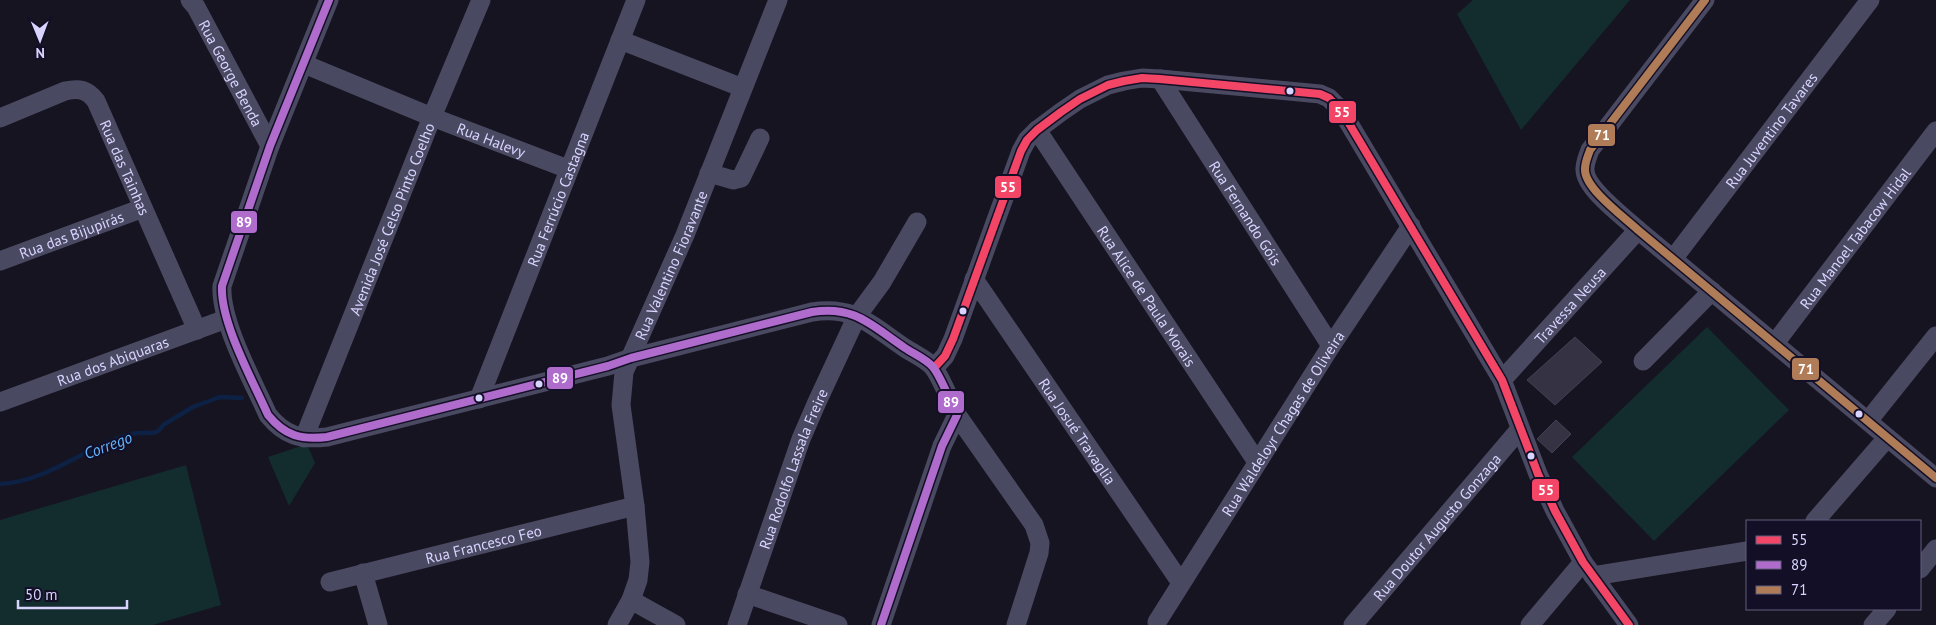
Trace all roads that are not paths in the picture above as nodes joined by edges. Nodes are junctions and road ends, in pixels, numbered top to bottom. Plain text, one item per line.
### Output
1 (190, 0) edge
2 (329, 0) edge
3 (481, 0) edge
4 (636, 0) edge
5 (778, 0) edge
6 (1705, 0) edge
7 (1870, 0) edge
8 (620, 40) junction
9 (304, 64) junction
10 (1160, 79) junction
11 (743, 88) junction
12 (432, 117) junction
13 (0, 118) edge
14 (1037, 130) junction
15 (1936, 132) edge
16 (760, 138) dead end
17 (270, 146) junction
18 (568, 170) junction
19 (709, 172) junction
20 (143, 208) junction
21 (917, 222) dead end
22 (1411, 226) junction
23 (1638, 230) junction
24 (1673, 259) junction
25 (0, 261) edge
26 (974, 279) junction
27 (1712, 291) junction
28 (857, 316) junction
29 (226, 319) junction
30 (197, 330) junction
31 (1936, 336) edge
32 (1775, 343) junction
33 (1331, 346) junction
34 (631, 358) junction
35 (1643, 361) dead end
36 (934, 368) junction
37 (1502, 380) junction
38 (479, 399) junction
39 (0, 402) edge
40 (957, 415) junction
41 (1868, 421) junction
42 (1520, 429) junction
43 (304, 438) junction
44 (1888, 438) junction
45 (1258, 462) junction
46 (1936, 478) edge
47 (635, 506) junction
48 (1816, 520) edge
49 (1936, 549) edge
50 (1746, 551) edge
51 (1921, 568) edge
52 (1588, 569) junction
53 (363, 573) junction
54 (330, 582) dead end
55 (1181, 583) junction
56 (747, 594) junction
57 (631, 600) junction
58 (1885, 610) edge
59 (1157, 622) dead end
60 (378, 625) edge
61 (617, 625) edge
62 (676, 625) edge
63 (738, 625) edge
64 (838, 625) edge
65 (881, 625) edge
66 (1016, 625) edge
67 (1353, 625) edge
68 (1530, 625) edge
69 (1629, 625) edge
70 (1873, 625) edge

1 - 17 street, Rua George Benda
2 - 9 street
3 - 12 street, Avenida José Celso Pinto Coelho
4 - 8 street, Rua Ferrúcio Castagna
5 - 11 street, Rua Valentino Fioravante
6 - 23 street
7 - 24 street, Rua Juventino Tavares
8 - 11 street
8 - 18 street, Rua Ferrúcio Castagna
9 - 12 street, Rua Halevy
9 - 17 street
10 - 14 street
10 - 22 street
10 - 33 street, Rua Fernando Góis
11 - 19 street, Rua Valentino Fioravante
12 - 18 street, Rua Halevy
12 - 43 street, Avenida José Celso Pinto Coelho
13 - 20 street, Rua das Tainhas
14 - 26 street
14 - 45 street, Rua Alice de Paula Morais
15 - 32 street, Rua Manoel Tabacow Hidal
16 - 19 street
17 - 29 street
18 - 38 street, Rua Ferrúcio Castagna
19 - 34 street, Rua Valentino Fioravante
20 - 25 street, Rua das Bijupirás
20 - 30 street, Rua das Tainhas
21 - 28 street, Rua Rodolfo Lassala Freire
22 - 33 street, Rua Waldeloyr Chagas de Oliveira
22 - 37 street
23 - 24 street
23 - 37 street, Travessa Neusa
24 - 27 street
26 - 36 street
26 - 55 street, Rua Josué Travaglia
27 - 32 street
27 - 35 street
28 - 34 street
28 - 36 street
28 - 56 street, Rua Rodolfo Lassala Freire
29 - 30 street, Rua dos Abiquaras
29 - 43 street
30 - 39 street, Rua dos Abiquaras
31 - 41 street
32 - 41 street
33 - 45 street, Rua Waldeloyr Chagas de Oliveira
34 - 38 street
34 - 47 street, Rua Valentino Fioravante
36 - 40 street
37 - 42 street
38 - 43 street
40 - 65 street
40 - 66 street
41 - 44 street
42 - 52 street
42 - 67 street, Rua Doutor Augusto Gonzaga
44 - 46 street
44 - 48 street
45 - 55 street, Rua Waldeloyr Chagas de Oliveira
47 - 53 street, Rua Francesco Feo
47 - 57 street, Rua Valentino Fioravante
49 - 51 street
50 - 52 street
52 - 68 street
52 - 69 street
53 - 54 street, Rua Francesco Feo
53 - 60 street
55 - 59 street, Rua Waldeloyr Chagas de Oliveira
56 - 63 street, Rua Rodolfo Lassala Freire
56 - 64 street
57 - 61 street, Rua Valentino Fioravante
57 - 62 street
58 - 70 street

